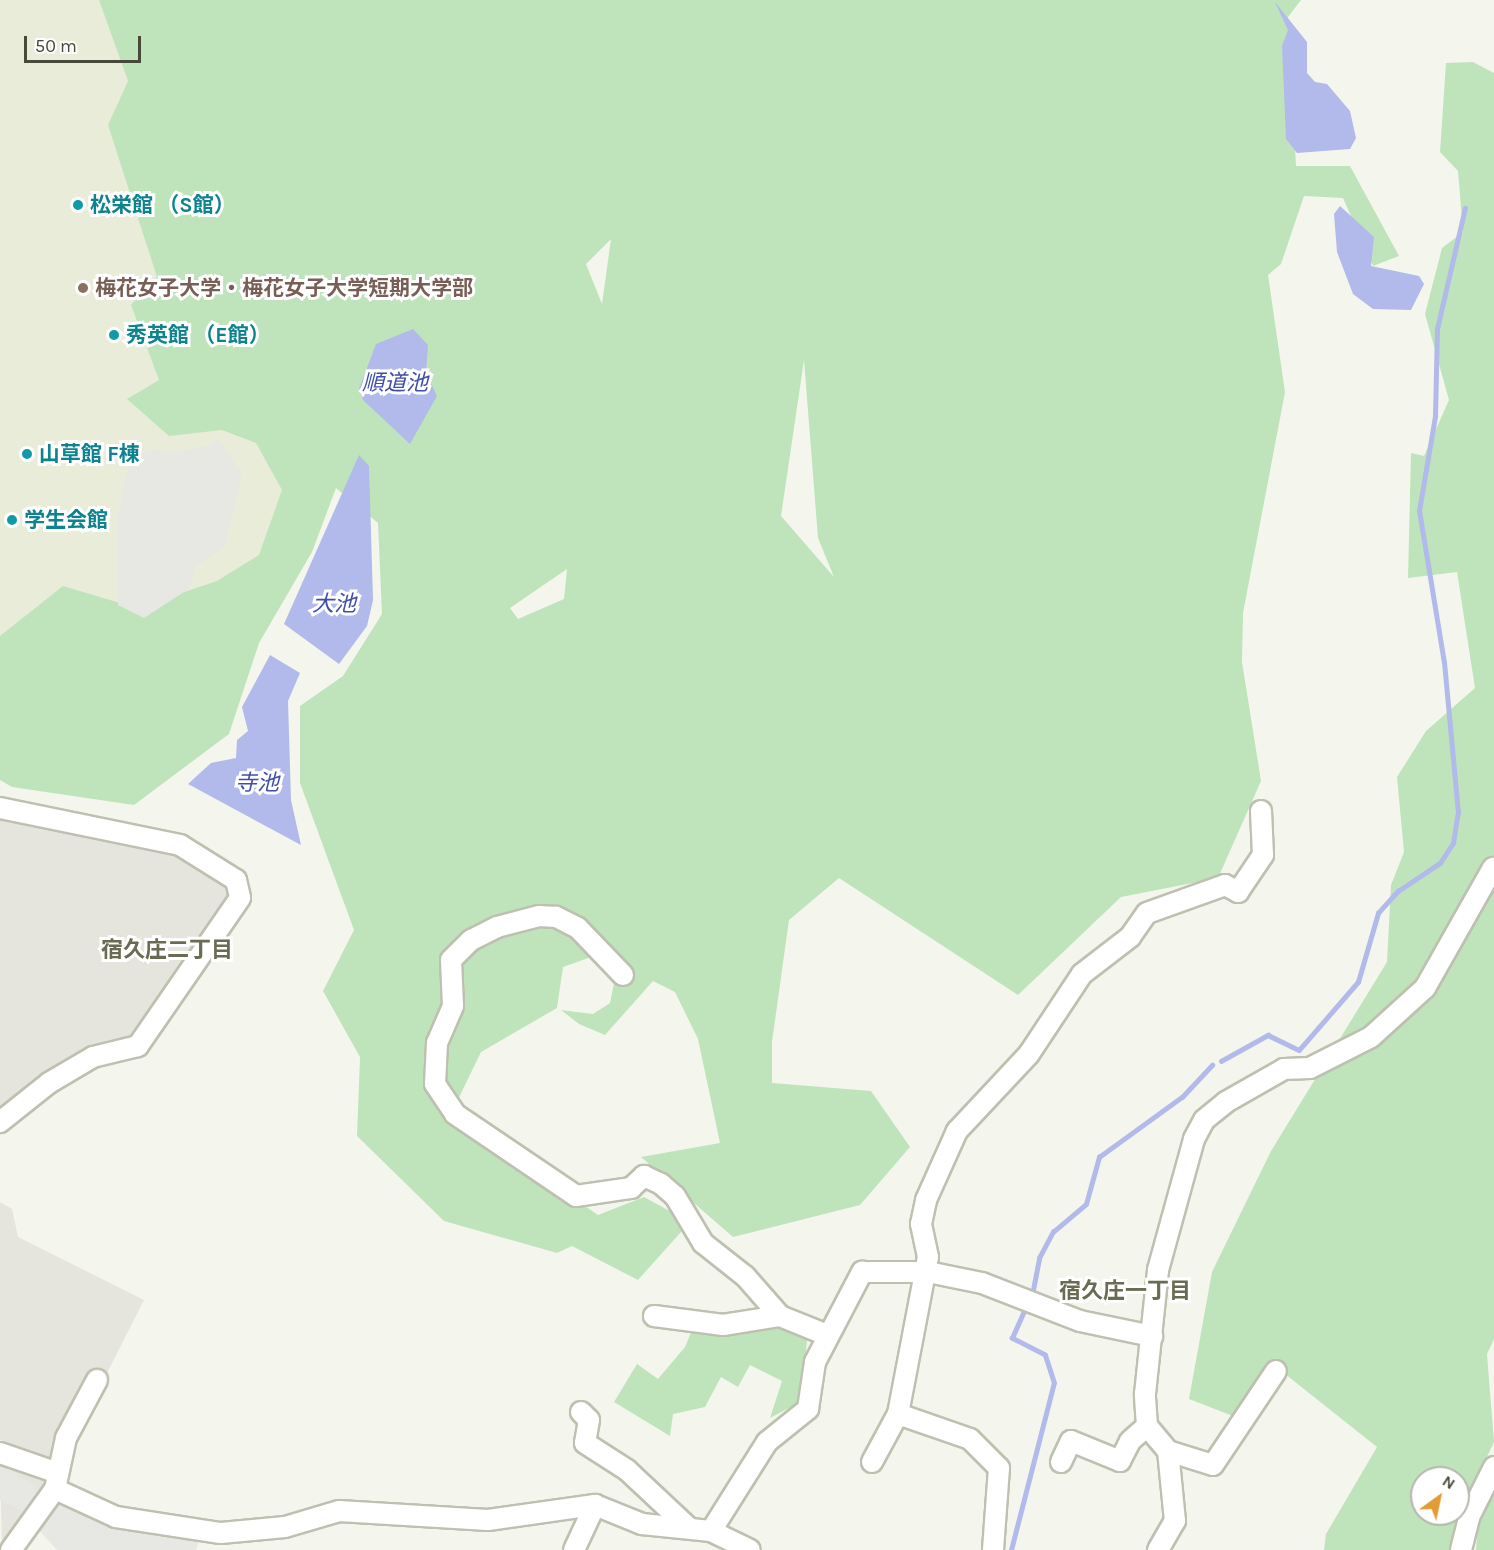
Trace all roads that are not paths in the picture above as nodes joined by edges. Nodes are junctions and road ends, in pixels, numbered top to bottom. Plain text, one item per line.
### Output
1 (0, 808) edge
2 (1261, 811) dead end
3 (1493, 868) edge
4 (623, 975) dead end
5 (0, 1122) edge
6 (921, 1272) junction
7 (654, 1316) dead end
8 (780, 1316) junction
9 (827, 1335) junction
10 (1152, 1336) junction
11 (1276, 1371) dead end
12 (97, 1380) dead end
13 (581, 1412) dead end
14 (898, 1414) junction
15 (1147, 1426) junction
16 (1168, 1451) junction
17 (0, 1453) edge
18 (872, 1462) dead end
19 (1061, 1462) dead end
20 (1494, 1467) edge
21 (56, 1481) junction
22 (595, 1505) junction
23 (688, 1527) junction
24 (711, 1531) junction
25 (11, 1550) edge
26 (574, 1550) edge
27 (750, 1550) edge
28 (993, 1550) edge
29 (1159, 1550) edge
30 (1461, 1550) edge

1 - 5 street
2 - 6 street
3 - 10 street
4 - 8 street
6 - 9 street
6 - 10 street
6 - 14 street
7 - 8 street
8 - 9 street
9 - 24 street
10 - 15 street
11 - 16 street
12 - 21 street
13 - 23 street
14 - 18 street
14 - 28 street
15 - 16 street
15 - 19 street
16 - 29 street
17 - 21 street
20 - 30 street
21 - 22 street
21 - 25 street
22 - 23 street
22 - 26 street
23 - 24 street
24 - 27 street

